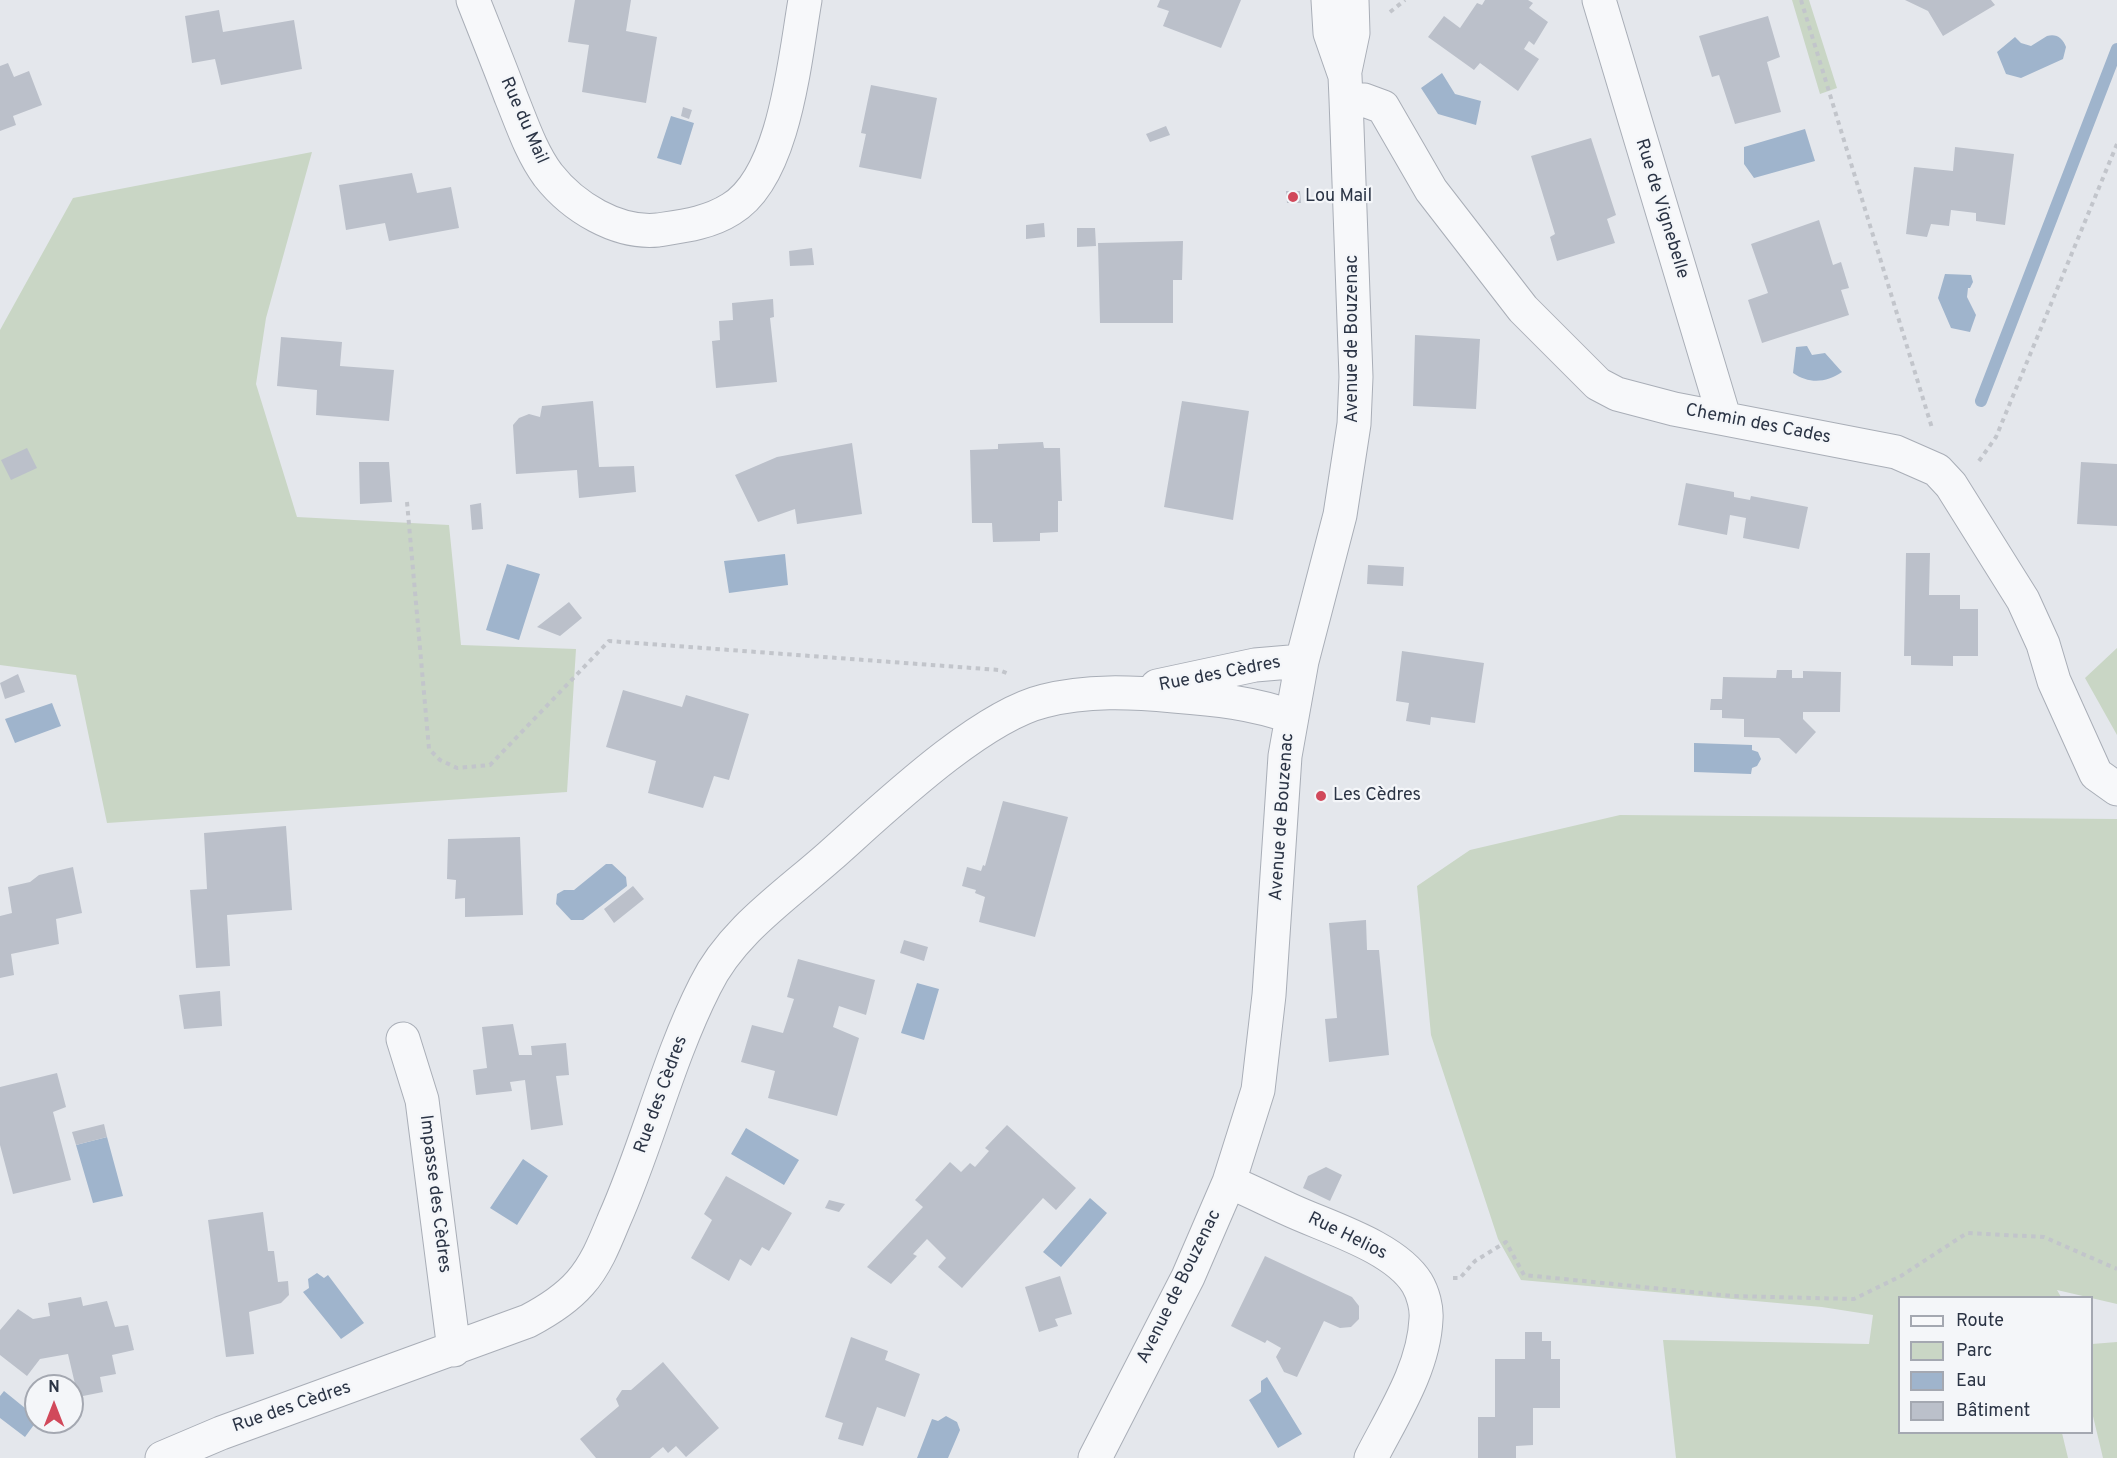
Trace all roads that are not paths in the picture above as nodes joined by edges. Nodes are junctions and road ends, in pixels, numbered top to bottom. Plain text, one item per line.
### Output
1 (473, 0) edge
2 (805, 0) edge
3 (1328, 0) edge
4 (1352, 0) edge
5 (1599, 0) edge
6 (1345, 87) junction
7 (1724, 417) junction
8 (1302, 662) junction
9 (1139, 692) junction
10 (1292, 717) junction
11 (2117, 789) edge
12 (404, 1039) dead end
13 (1229, 1182) junction
14 (454, 1350) junction
15 (162, 1458) edge
16 (1095, 1458) edge
17 (1371, 1458) edge

1 - 2 street, Rue du Mail
3 - 6 street, Avenue de Bouzenac
4 - 6 street, Avenue de Bouzenac
5 - 7 street, Rue de Vignebelle
6 - 7 street, Chemin des Cades
6 - 8 street, Avenue de Bouzenac
7 - 11 street, Chemin des Cades
8 - 9 street, Rue des Cèdres
8 - 10 street, Avenue de Bouzenac
9 - 10 street, Rue des Cèdres
9 - 14 street, Rue des Cèdres
10 - 13 street, Avenue de Bouzenac
12 - 14 street, Impasse des Cèdres
13 - 16 street, Avenue de Bouzenac
13 - 17 street, Rue Helios
14 - 15 street, Rue des Cèdres

